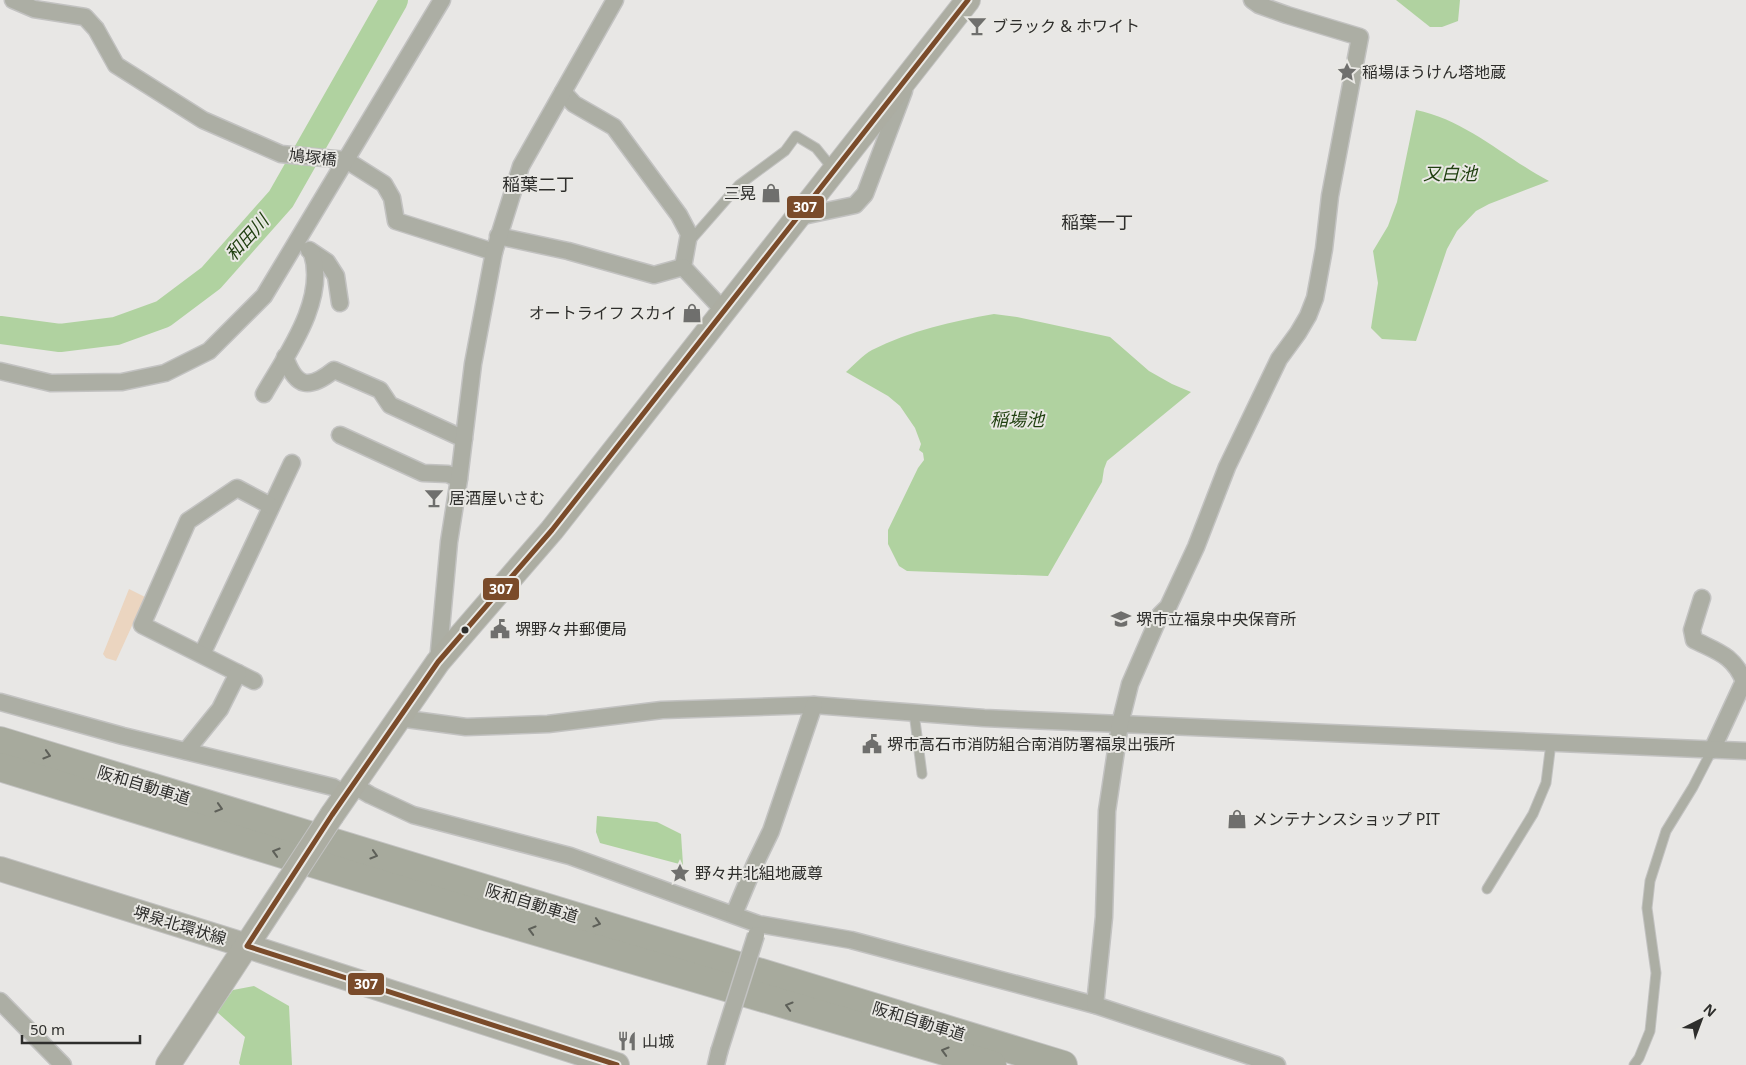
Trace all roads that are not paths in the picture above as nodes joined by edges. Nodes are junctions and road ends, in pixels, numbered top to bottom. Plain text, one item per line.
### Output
1 (13, 0) edge
2 (442, 0) edge
3 (615, 0) edge
4 (968, 0) edge
5 (1252, 0) edge
6 (910, 75) junction
7 (563, 92) junction
8 (346, 160) junction
9 (834, 171) junction
10 (798, 217) junction
11 (498, 236) junction
12 (297, 241) junction
13 (687, 244) junction
14 (494, 252) junction
15 (312, 253) junction
16 (683, 268) junction
17 (340, 302) dead end
18 (724, 311) junction
19 (285, 357) junction
20 (0, 371) edge
21 (264, 394) dead end
22 (340, 435) dead end
23 (464, 439) junction
24 (292, 464) dead end
25 (459, 479) junction
26 (271, 506) junction
27 (1702, 598) dead end
28 (202, 654) junction
29 (438, 662) junction
30 (238, 673) junction
31 (254, 681) dead end
32 (0, 702) edge
33 (814, 705) junction
34 (914, 713) junction
35 (398, 718) junction
36 (1120, 724) junction
37 (0, 741) edge
38 (1551, 743) junction
39 (1712, 750) junction
40 (1746, 751) edge
41 (186, 752) junction
42 (0, 767) edge
43 (922, 774) dead end
44 (350, 790) junction
45 (0, 869) edge
46 (1487, 889) dead end
47 (734, 914) junction
48 (757, 930) junction
49 (247, 946) junction
50 (0, 1001) edge
51 (1095, 1005) junction
52 (717, 1058) edge
53 (584, 1060) edge
54 (63, 1065) edge
55 (168, 1065) edge
56 (617, 1065) edge
57 (992, 1065) edge
58 (1063, 1065) edge
59 (1277, 1065) edge
60 (1634, 1065) edge

1 - 8 street, 鳩塚橋
2 - 8 street
3 - 7 street
4 - 6 main road
5 - 36 street
6 - 9 main road
6 - 10 street
7 - 11 street
7 - 13 street
8 - 12 street
8 - 14 street
9 - 10 main road
9 - 13 lane
10 - 18 main road
11 - 14 street
11 - 16 street
12 - 15 street
12 - 20 street
13 - 16 street
14 - 23 street
15 - 17 street
15 - 19 street
16 - 18 street
18 - 29 main road
19 - 21 street
19 - 23 street
22 - 25 street
23 - 25 street
24 - 26 street
25 - 29 street
26 - 28 street
26 - 28 street
27 - 39 street
28 - 30 street
29 - 35 main road
30 - 31 street
30 - 41 street
32 - 41 street
33 - 34 street
33 - 35 street
33 - 47 street
34 - 36 street
34 - 43 lane
35 - 44 main road
36 - 38 street
36 - 51 street
37 -> 58 highway, 阪和自動車道
38 - 39 street
38 - 46 lane
39 - 40 street
39 - 60 lane
41 - 44 street
57 -> 42 highway, 阪和自動車道
44 - 47 street
44 - 49 main road, bridge
45 - 49 main road, 堺泉北環状線
47 - 48 street
48 - 51 street
48 - 52 street, bridge
49 - 53 main road, 堺泉北環状線
49 - 55 main road
50 - 54 street
51 - 59 street
53 - 56 main road, 堺泉北環状線

